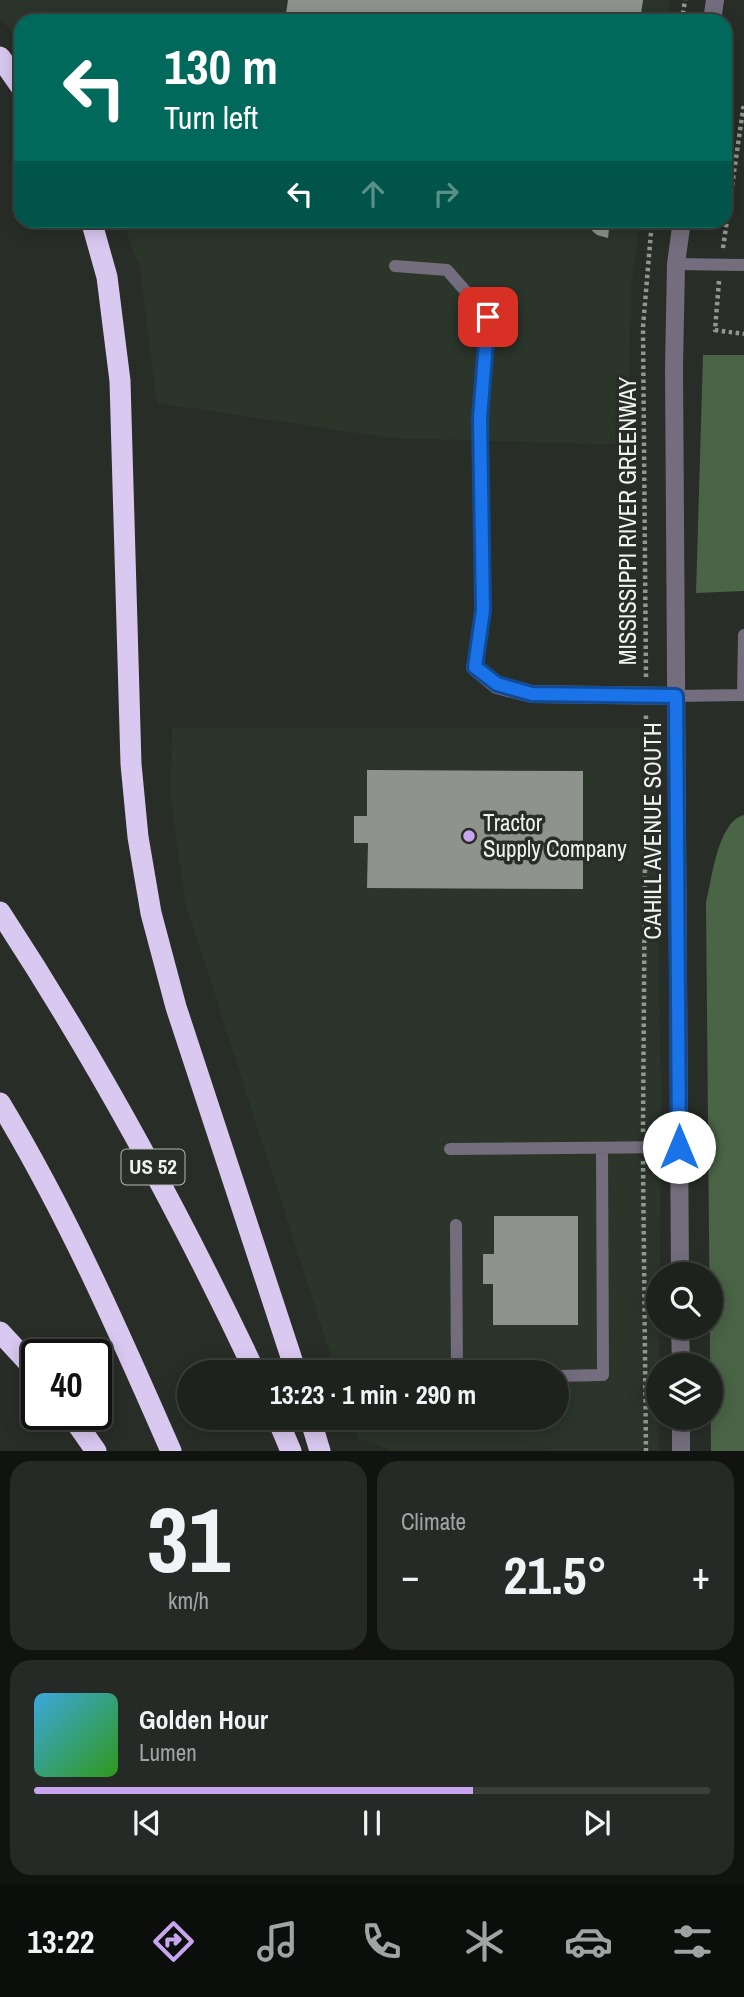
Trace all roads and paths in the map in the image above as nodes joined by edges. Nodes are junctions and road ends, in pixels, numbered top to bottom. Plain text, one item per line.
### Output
1 (0, 57) edge
2 (14, 77) edge
3 (744, 103) edge
4 (732, 188) edge
5 (93, 228) edge
6 (651, 228) edge
7 (681, 228) edge
8 (726, 228) edge
9 (676, 264) junction
10 (721, 265) junction
11 (744, 265) edge
12 (396, 267) dead end
13 (744, 334) edge
14 (744, 635) edge
15 (475, 667) joint
16 (646, 695) junction
17 (744, 695) edge
18 (676, 696) junction
19 (0, 912) edge
20 (0, 1103) edge
21 (679, 1147) junction
22 (602, 1148) junction
23 (643, 1148) junction
24 (450, 1149) dead end
25 (456, 1225) dead end
26 (680, 1262) edge
27 (0, 1332) edge
28 (21, 1355) edge
29 (249, 1360) edge
30 (292, 1360) edge
31 (457, 1360) edge
32 (569, 1376) edge
33 (81, 1430) edge
34 (282, 1430) edge
35 (314, 1430) edge
36 (681, 1430) edge
37 (96, 1451) edge
38 (171, 1451) edge
39 (291, 1451) edge
40 (320, 1451) edge
41 (646, 1451) edge
42 (681, 1451) edge

1 - 2 highway
3 - 4 path
5 - 30 highway
6 - 16 path, MISSISSIPPI RIVER GREENWAY
7 - 9 street, CAHILL AVENUE SOUTH
8 - 10 path
9 - 10 lane
9 - 18 street, CAHILL AVENUE SOUTH
10 - 11 lane
10 - 13 path
12 - 15 lane
14 - 17 lane
15 - 16 street
16 - 18 street
16 - 23 path, MISSISSIPPI RIVER GREENWAY
17 - 18 lane
18 - 21 street, CAHILL AVENUE SOUTH
19 - 29 highway, US 52
20 - 38 highway
21 - 23 lane
21 - 26 street, CAHILL AVENUE SOUTH
22 - 23 lane
22 - 24 lane
22 - 32 lane
23 - 41 path, MISSISSIPPI RIVER GREENWAY
25 - 31 lane
27 - 28 highway
33 - 37 highway
34 - 39 highway
35 - 40 highway
36 - 42 street

